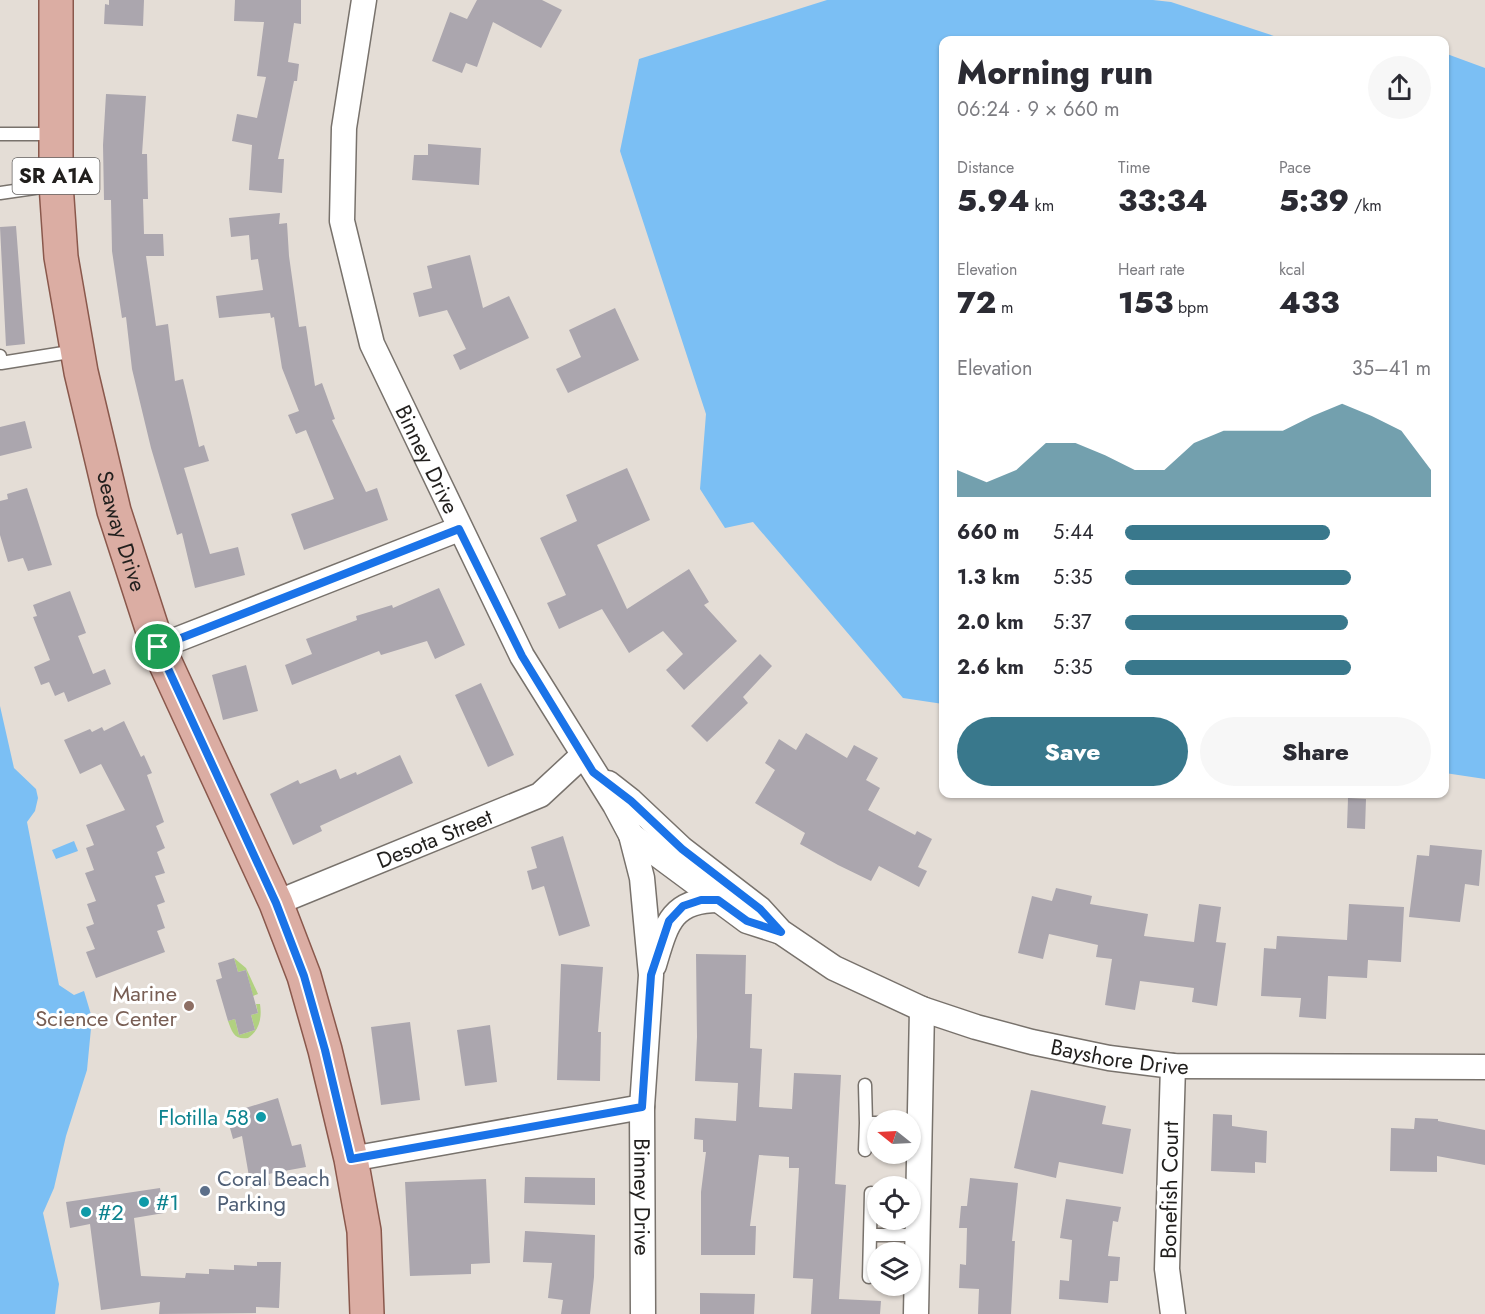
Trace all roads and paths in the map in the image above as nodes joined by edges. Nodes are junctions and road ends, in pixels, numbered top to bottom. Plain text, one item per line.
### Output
1 (56, 0) edge
2 (364, 0) edge
3 (0, 134) edge
4 (55, 134) junction
5 (56, 184) junction
6 (0, 193) edge
7 (76, 351) junction
8 (0, 356) edge
9 (459, 529) junction
10 (158, 647) junction
11 (588, 764) junction
12 (631, 835) junction
13 (718, 900) junction
14 (276, 903) junction
15 (781, 932) junction
16 (651, 975) junction
17 (922, 1009) junction
18 (1173, 1066) junction
19 (1485, 1067) edge
20 (865, 1085) dead end
21 (642, 1107) junction
22 (870, 1110) edge
23 (916, 1110) edge
24 (867, 1142) edge
25 (865, 1150) dead end
26 (351, 1159) junction
27 (916, 1164) edge
28 (870, 1230) edge
29 (870, 1235) junction
30 (917, 1235) junction
31 (870, 1242) edge
32 (368, 1314) edge
33 (643, 1314) edge
34 (916, 1314) edge
35 (1173, 1314) edge

1 - 4 main road, Seaway Drive / SR A1A
2 - 9 street, Binney Drive
3 - 4 lane
4 - 5 main road, Seaway Drive / SR A1A
5 - 6 lane
5 - 7 main road, Seaway Drive / SR A1A
7 - 8 lane
7 - 10 main road, Seaway Drive / SR A1A
9 - 10 street
9 - 11 street, Binney Drive
10 - 14 main road, Seaway Drive / SR A1A
11 - 12 street, Binney Drive
11 - 14 street, Desota Street
11 - 15 street, Bayshore Drive
12 - 13 street, Bayshore Drive
12 - 16 street, Binney Drive
13 - 15 street, Bayshore Drive
13 - 16 street
14 - 26 main road, Seaway Drive / SR A1A
15 - 17 street, Bayshore Drive
16 - 21 street, Binney Drive
17 - 18 street, Bayshore Drive
17 - 23 street
18 - 19 street, Bayshore Drive
18 - 35 street, Bonefish Court
20 - 22 lane
21 - 26 street
21 - 33 street, Binney Drive
24 - 25 lane
26 - 32 main road, Seaway Drive / SR A1A
27 - 30 street
28 - 29 lane
29 - 30 lane
29 - 31 lane
30 - 34 street

